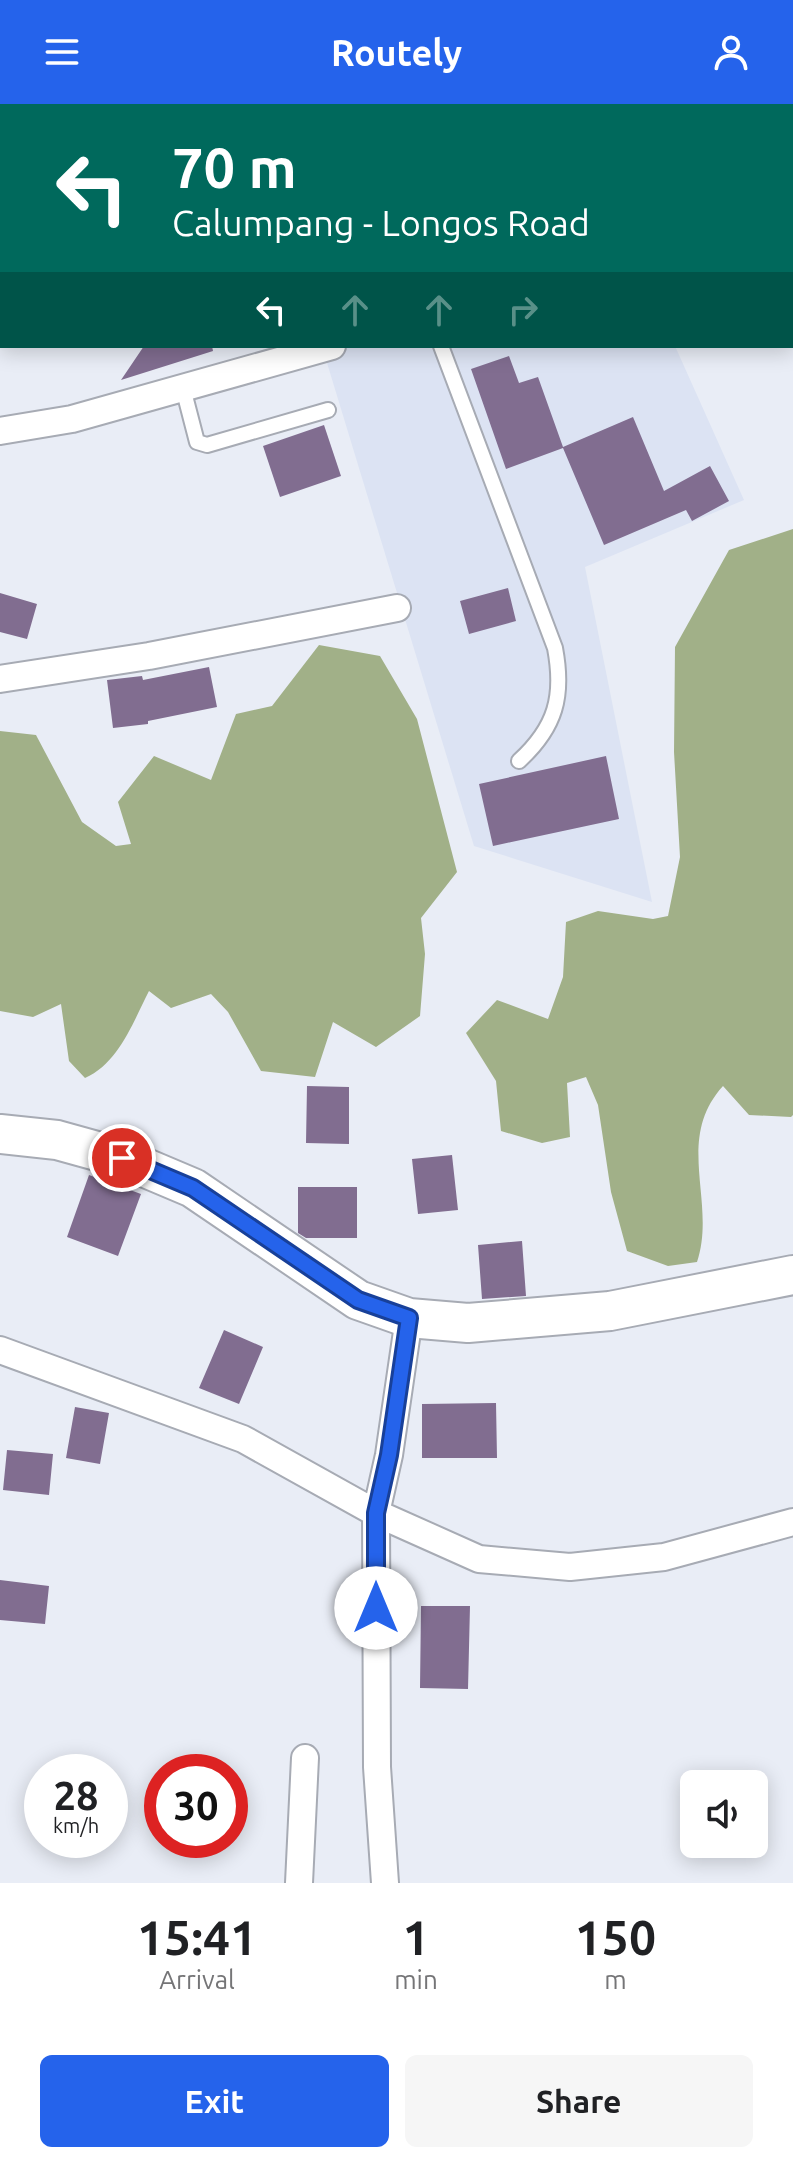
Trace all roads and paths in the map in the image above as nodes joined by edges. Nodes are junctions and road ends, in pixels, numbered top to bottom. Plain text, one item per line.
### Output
1 (325, 348) edge
2 (442, 348) edge
3 (183, 388) junction
4 (328, 410) dead end
5 (0, 431) edge
6 (397, 608) dead end
7 (0, 679) edge
8 (519, 761) dead end
9 (0, 1134) edge
10 (793, 1275) edge
11 (409, 1318) junction
12 (0, 1350) edge
13 (376, 1513) junction
14 (793, 1522) edge
15 (305, 1758) dead end
16 (299, 1883) edge
17 (385, 1883) edge

1 - 3 street
2 - 8 lane
3 - 4 lane
3 - 5 street
6 - 7 street
9 - 11 street
10 - 11 street
11 - 13 street
12 - 13 street
13 - 14 street
13 - 17 street
15 - 16 street

